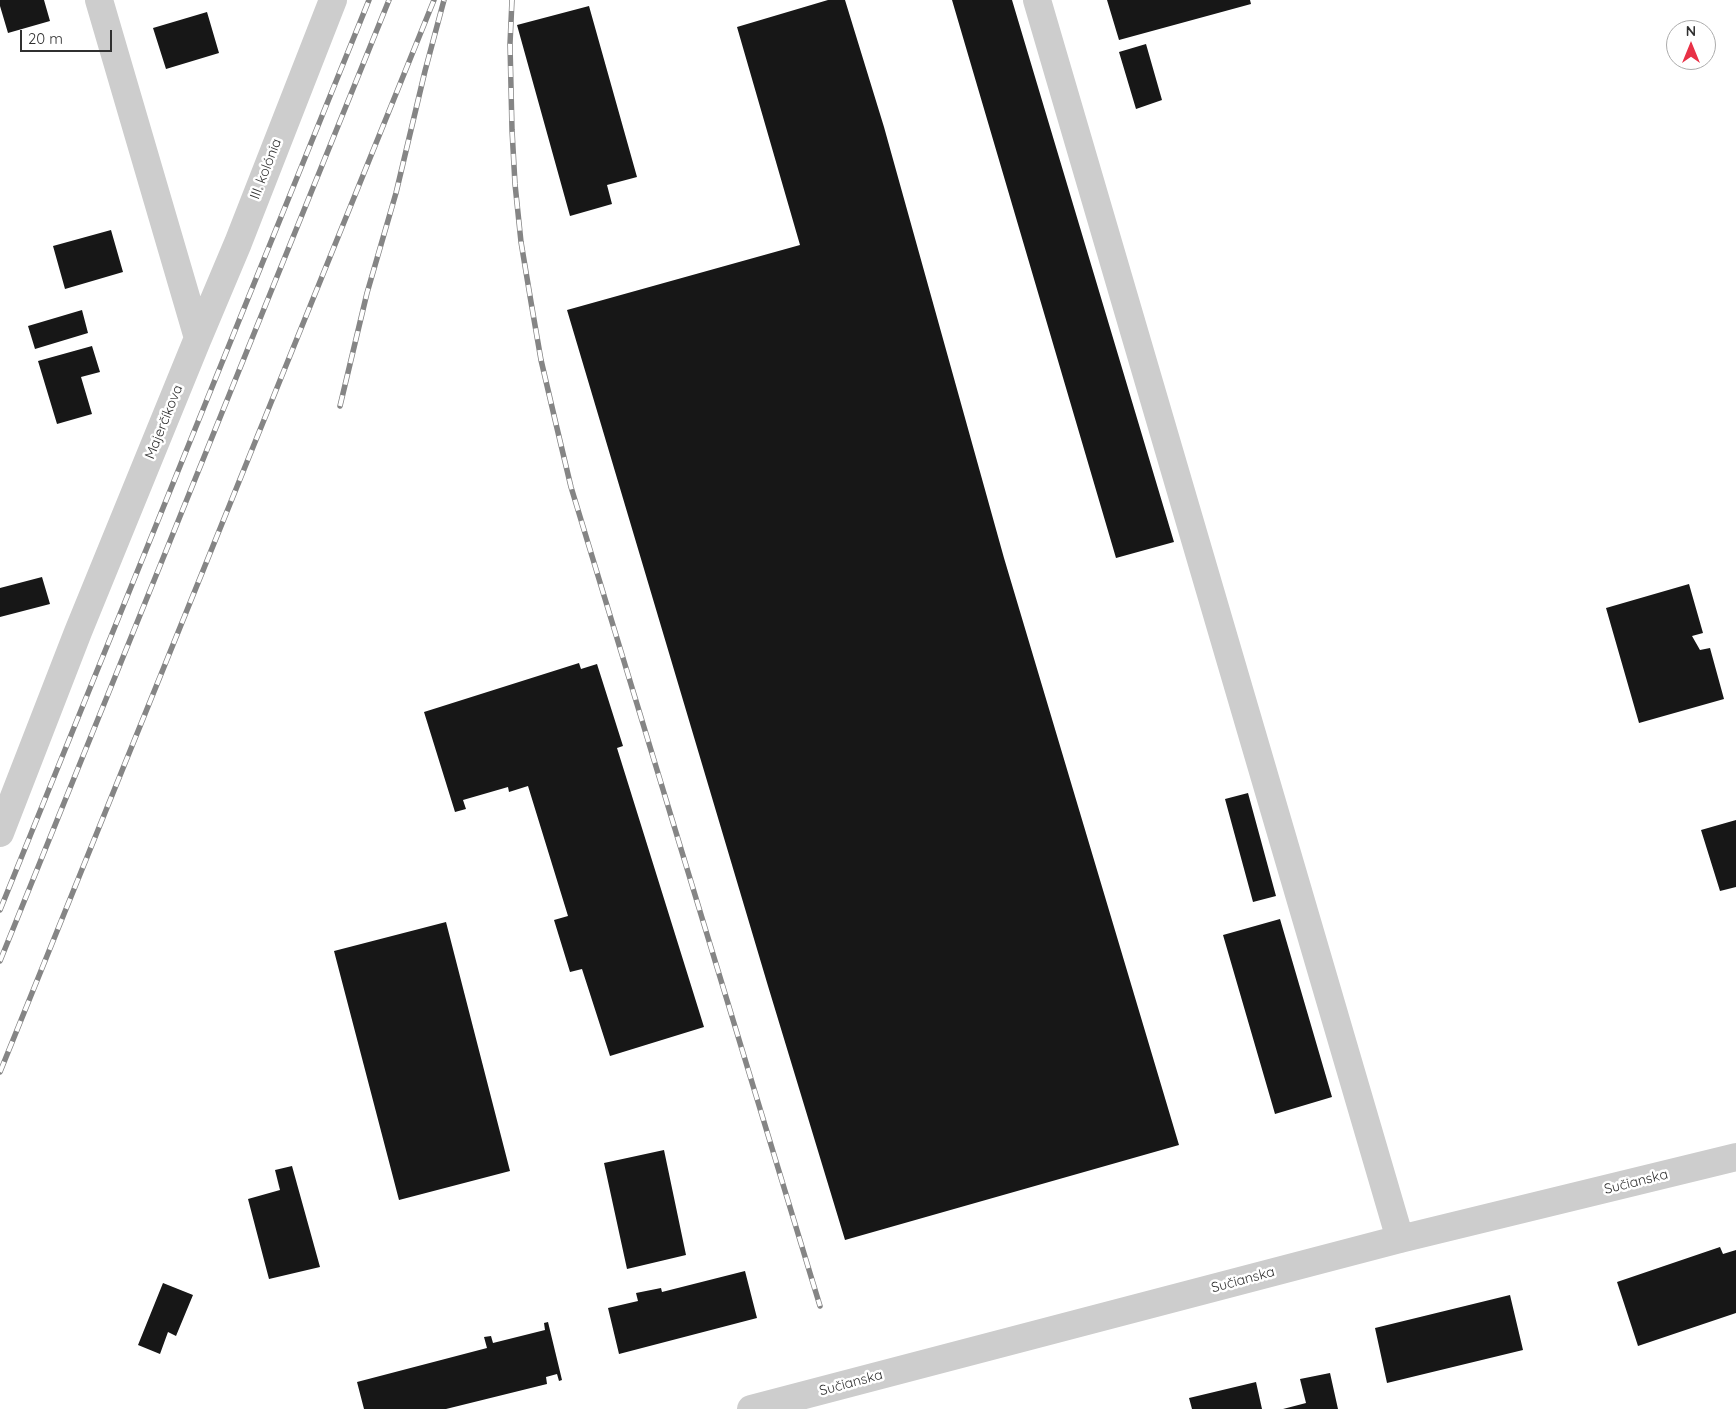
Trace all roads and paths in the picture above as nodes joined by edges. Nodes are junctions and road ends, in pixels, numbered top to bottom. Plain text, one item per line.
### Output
1 (99, 0) edge
2 (333, 0) edge
3 (1037, 0) edge
4 (198, 338) junction
5 (0, 833) edge
6 (1736, 1157) edge
7 (1400, 1239) junction
8 (751, 1409) edge

1 - 4 street
2 - 4 street, III. kolónia
3 - 7 street
4 - 5 street, Majerčíkova
6 - 7 street, Sučianska
7 - 8 street, Sučianska

